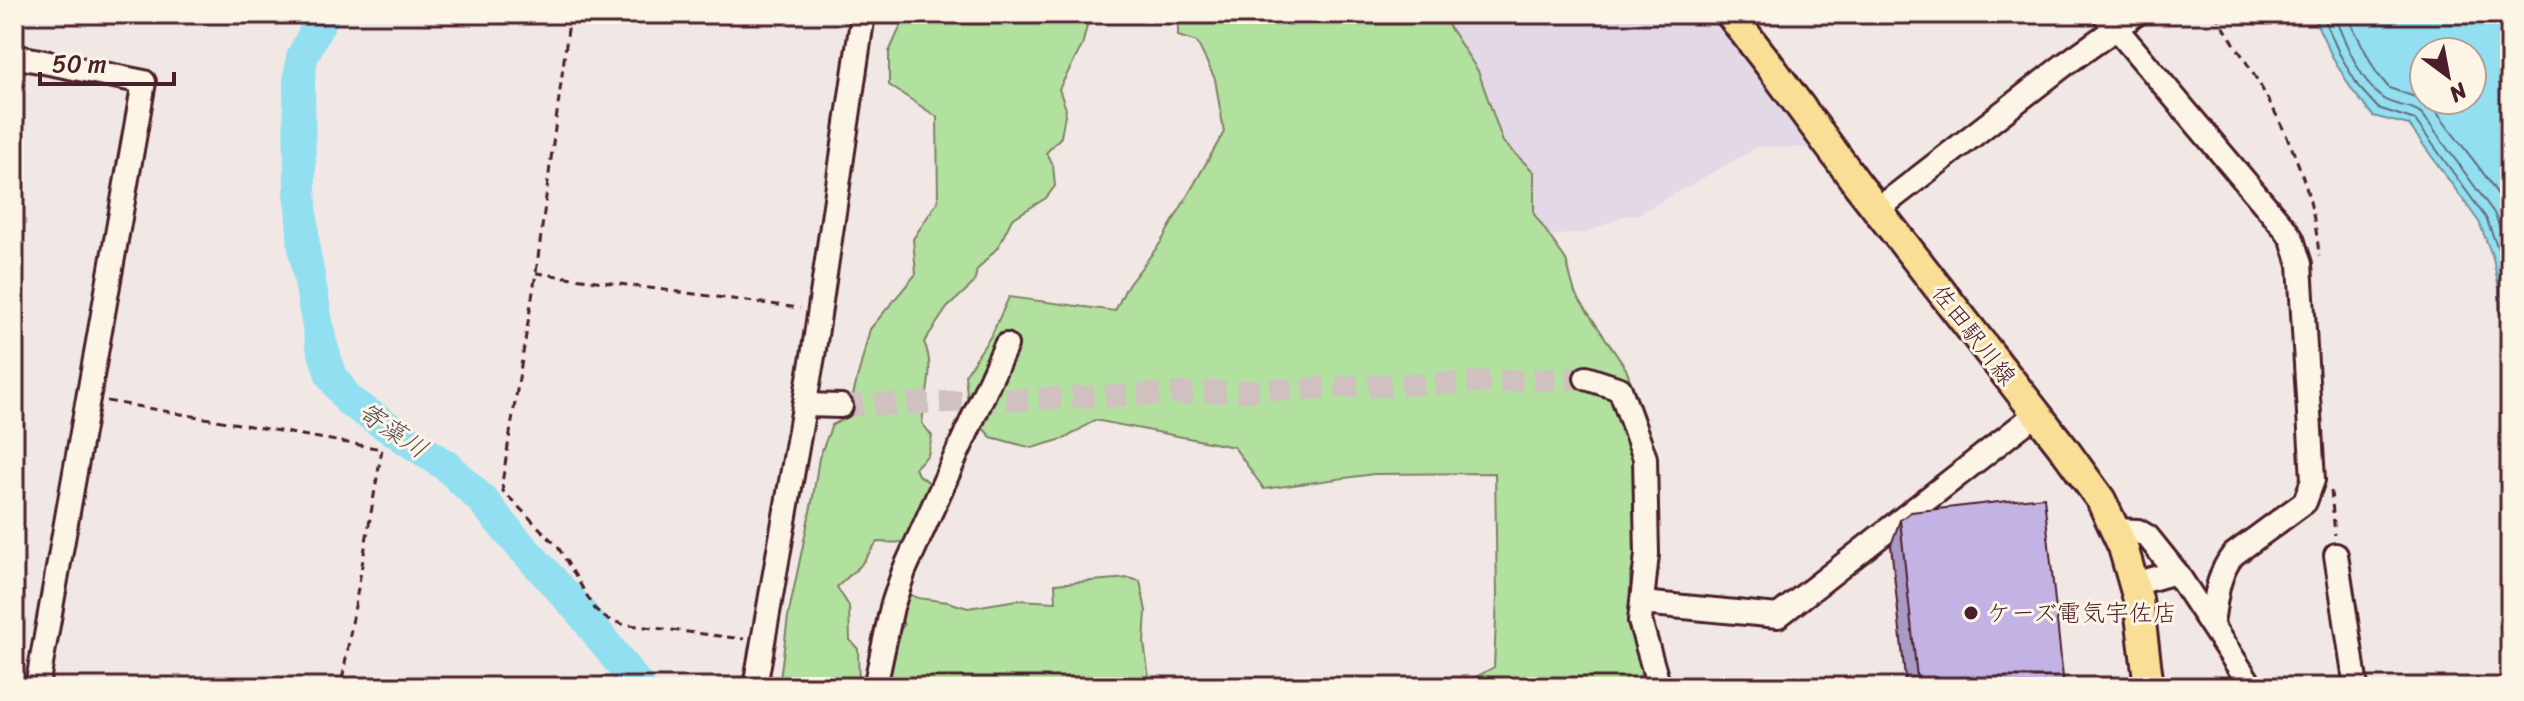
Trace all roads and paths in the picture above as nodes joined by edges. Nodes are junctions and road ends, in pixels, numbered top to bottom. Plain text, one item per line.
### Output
1 (570, 14) edge
2 (863, 14) edge
3 (1730, 14) edge
4 (2136, 14) edge
5 (2110, 21) edge
6 (14, 56) edge
7 (1877, 210) junction
8 (536, 273) junction
9 (820, 311) junction
10 (1006, 345) dead end
11 (1586, 378) tunnel mouth
12 (88, 398) junction
13 (805, 405) junction
14 (841, 406) tunnel mouth
15 (2036, 414) junction
16 (2116, 530) junction
17 (2336, 555) dead end
18 (2176, 572) junction
19 (2134, 584) junction
20 (1642, 603) junction
21 (2212, 623) junction
22 (764, 641) junction
23 (37, 687) edge
24 (341, 687) edge
25 (755, 687) edge
26 (875, 687) edge
27 (1659, 687) edge
28 (2149, 687) edge
29 (2252, 687) edge
30 (2356, 687) edge

1 - 8 path
2 - 9 street
3 - 7 main road, 佐田駅川線
4 - 5 street
5 - 7 street
5 - 21 street
6 - 12 street
7 - 15 main road, 佐田駅川線
8 - 9 path
8 - 22 path
9 - 13 street
10 - 26 street
11 - 20 street
12 - 23 street
12 - 24 path
13 - 14 street
13 - 22 street
15 - 16 main road, 佐田駅川線
15 - 20 street
16 - 18 street
16 - 19 main road, 佐田駅川線
17 - 30 street
18 - 19 street
18 - 21 street
19 - 28 main road, 佐田駅川線
20 - 27 street
21 - 29 street
22 - 25 street

